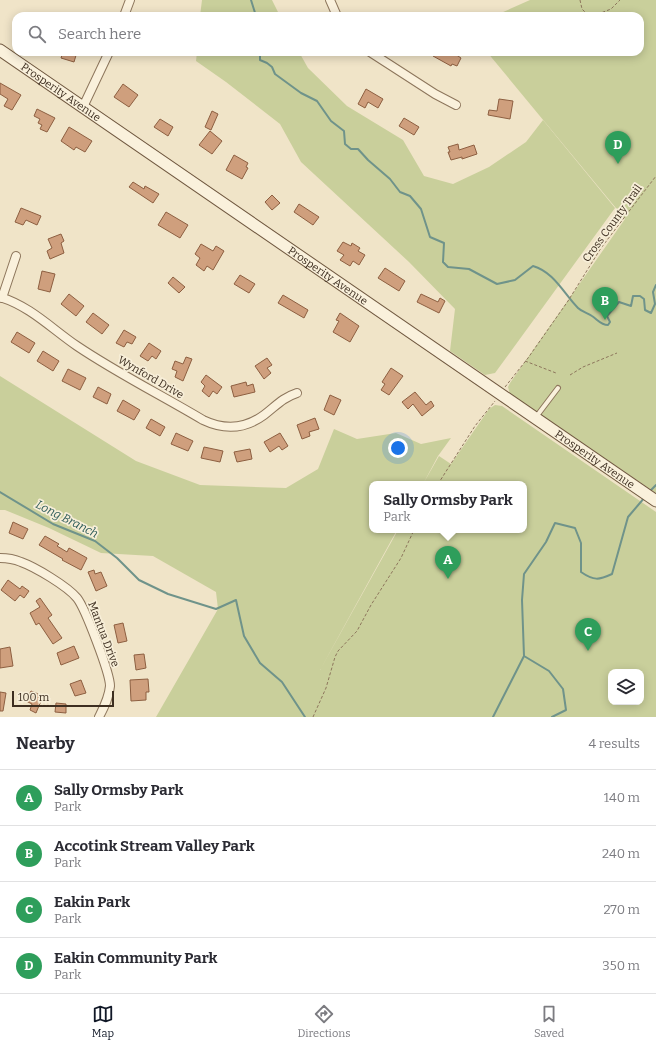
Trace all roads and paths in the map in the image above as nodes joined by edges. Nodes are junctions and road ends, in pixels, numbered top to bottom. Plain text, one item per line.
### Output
1 (130, 0) edge
2 (330, 0) edge
3 (580, 0) edge
4 (620, 0) edge
5 (126, 12) edge
6 (335, 12) edge
7 (585, 12) edge
8 (603, 12) edge
9 (0, 50) edge
10 (107, 56) edge
11 (376, 56) edge
12 (456, 105) dead end
13 (83, 107) junction
14 (656, 176) edge
15 (16, 256) dead end
16 (1, 298) edge
17 (568, 301) dead end
18 (617, 353) dead end
19 (525, 361) dead end
20 (556, 373) dead end
21 (570, 375) dead end
22 (558, 388) dead end
23 (297, 393) dead end
24 (536, 418) junction
25 (656, 501) edge
26 (413, 533) edge
27 (0, 558) edge
28 (99, 717) edge
29 (313, 717) edge

1 - 5 street
2 - 6 street
3 - 7 path
4 - 8 path
9 - 13 main road, Prosperity Avenue
10 - 13 street
11 - 12 street
13 - 24 main road, Prosperity Avenue
14 - 17 path, Cross County Trail
15 - 16 street
16 - 23 street, Wynford Drive
18 - 21 path
19 - 20 path
22 - 24 lane
24 - 25 main road, Prosperity Avenue
26 - 29 path
27 - 28 street, Mantua Drive

